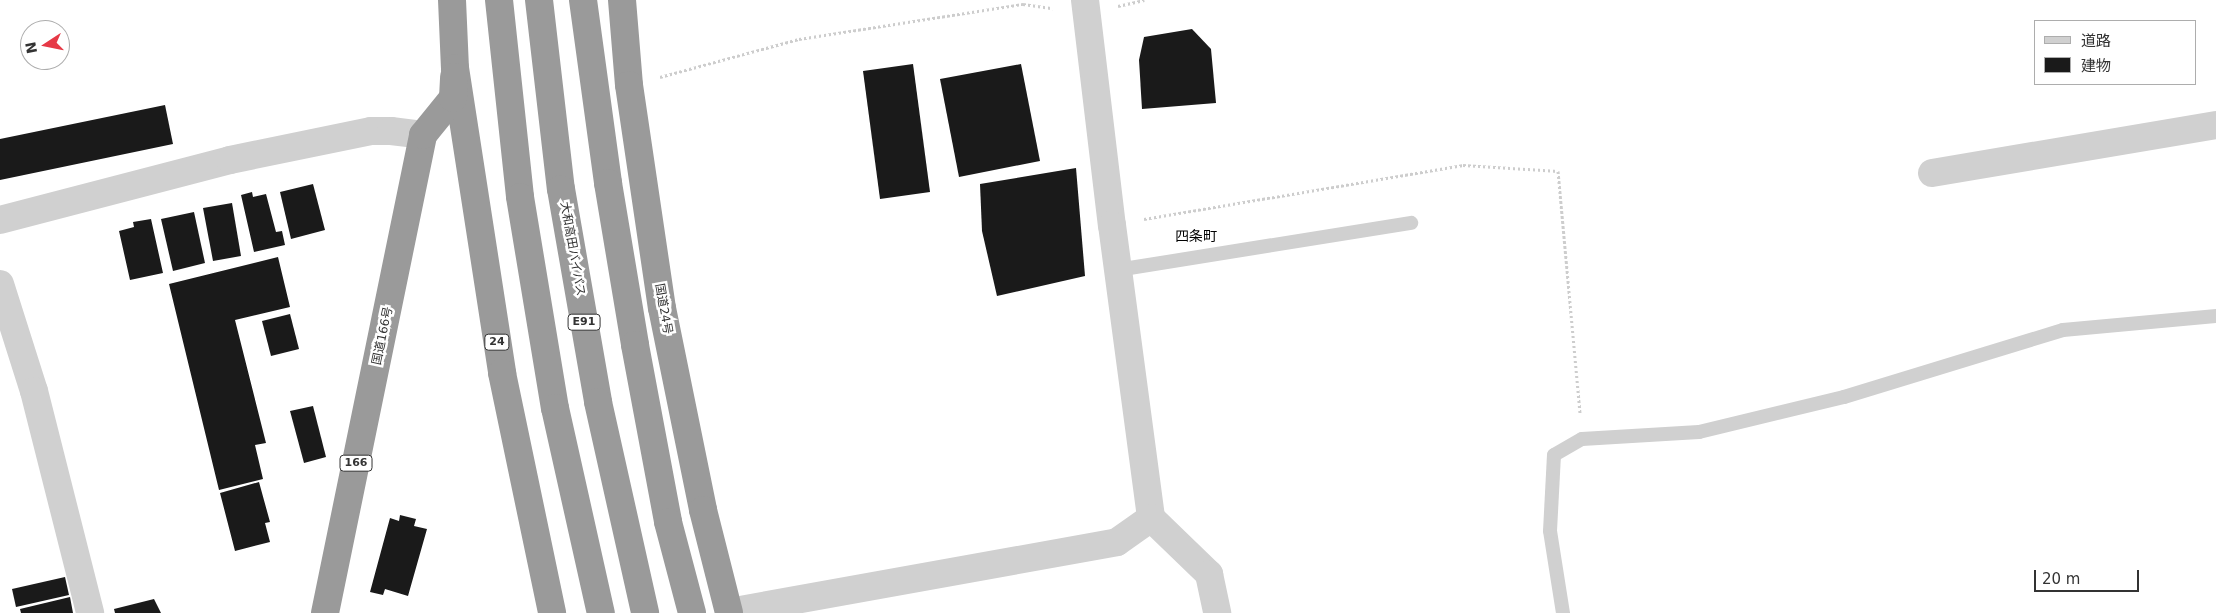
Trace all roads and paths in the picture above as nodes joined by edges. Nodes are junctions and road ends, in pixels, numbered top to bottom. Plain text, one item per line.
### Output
1 (452, 0) edge
2 (499, 0) edge
3 (539, 0) edge
4 (583, 0) edge
5 (622, 0) edge
6 (1086, 7) edge
7 (454, 68) junction
8 (629, 85) junction
9 (2216, 125) edge
10 (423, 135) junction
11 (1932, 173) dead end
12 (0, 220) edge
13 (1411, 223) dead end
14 (1117, 270) junction
15 (0, 284) edge
16 (2216, 316) edge
17 (1151, 518) junction
18 (90, 613) edge
19 (324, 613) edge
20 (552, 613) edge
21 (601, 613) edge
22 (645, 613) edge
23 (692, 613) edge
24 (727, 613) edge
25 (1216, 613) edge
26 (1563, 613) edge

1 - 7 highway, 24
2 - 21 highway
3 - 22 highway, 大和高田バイパス / E91
4 - 23 highway
5 - 8 highway, 国道24号
6 - 8 path
6 - 14 street
7 - 10 highway, 国道166号 / 166
7 - 20 highway, 24
8 - 24 highway, 国道24号
9 - 11 street
10 - 12 street
10 - 19 highway, 国道166号 / 166
13 - 14 lane
14 - 17 street
15 - 18 street
16 - 26 lane
17 - 24 street
17 - 25 street

